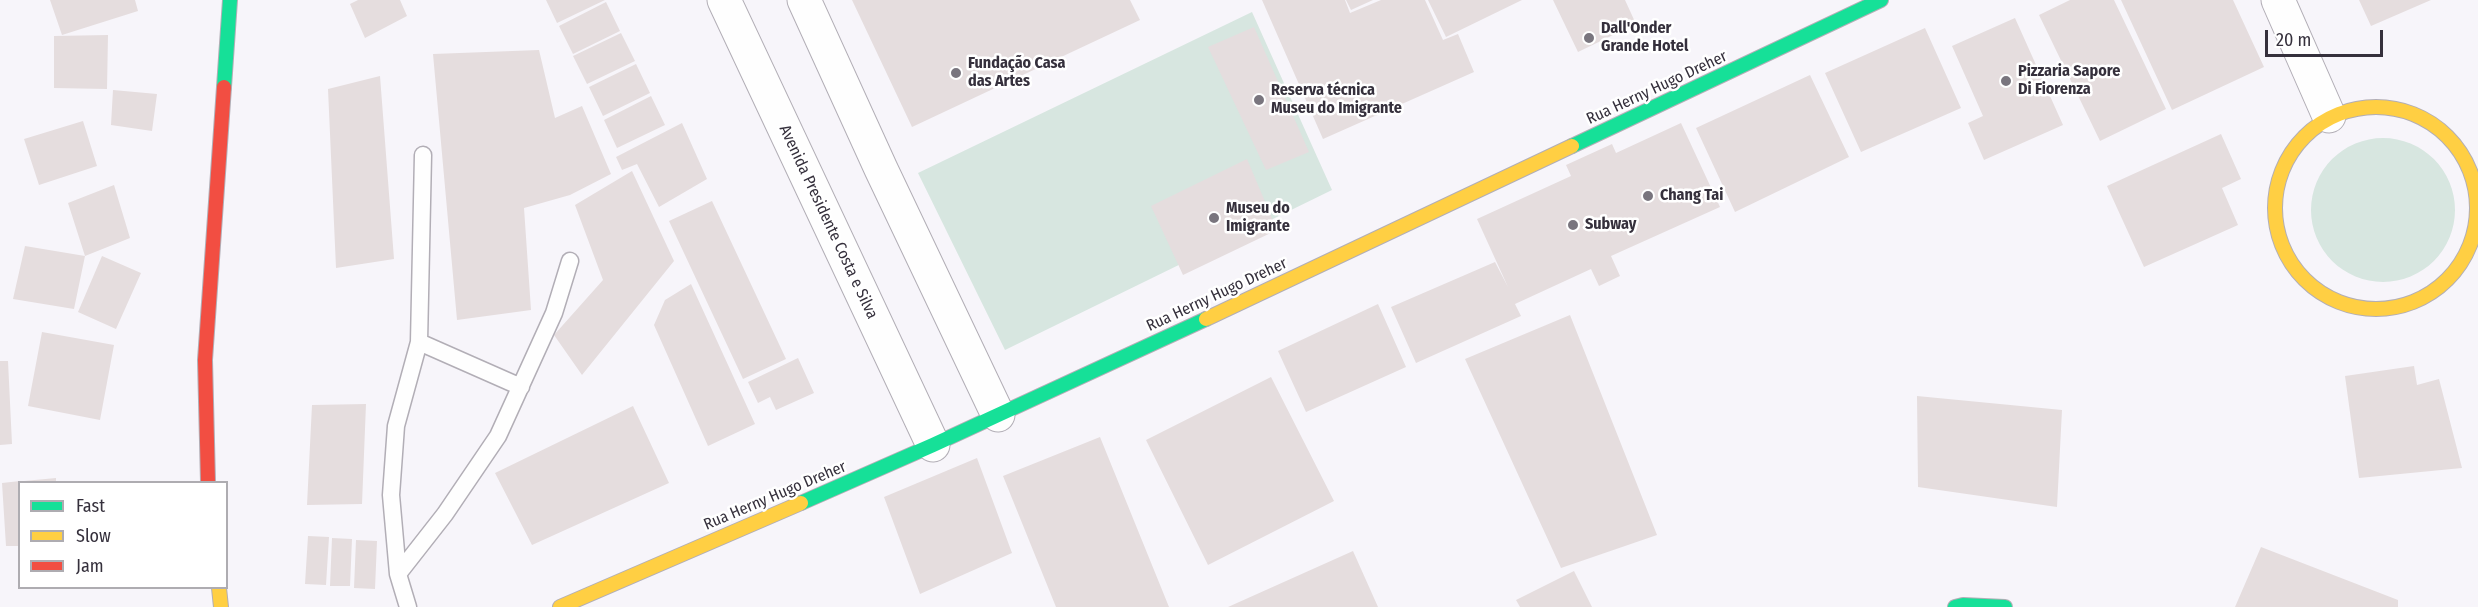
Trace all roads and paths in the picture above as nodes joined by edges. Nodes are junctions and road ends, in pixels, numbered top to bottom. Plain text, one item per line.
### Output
1 (230, 0) edge
2 (724, 0) edge
3 (804, 0) edge
4 (1881, 0) edge
5 (2278, 0) edge
6 (2329, 117) junction
7 (423, 155) dead end
8 (570, 261) dead end
9 (418, 342) junction
10 (521, 387) junction
11 (998, 415) junction
12 (933, 445) junction
13 (208, 481) edge
14 (399, 574) junction
15 (219, 589) edge
16 (221, 607) edge
17 (408, 607) edge
18 (560, 607) edge
19 (1955, 607) edge
20 (2005, 607) edge

1 - 13 main road
2 - 12 street, Avenida Presidente Costa e Silva
3 - 11 street
4 - 11 main road, Rua Herny Hugo Dreher
5 - 6 street
6 - 6 main road
7 - 9 lane
8 - 10 lane
9 - 10 lane
9 - 14 lane
10 - 14 lane
11 - 12 main road, Rua Herny Hugo Dreher
12 - 18 main road, Rua Herny Hugo Dreher
14 - 17 lane
15 - 16 main road
19 - 20 main road

